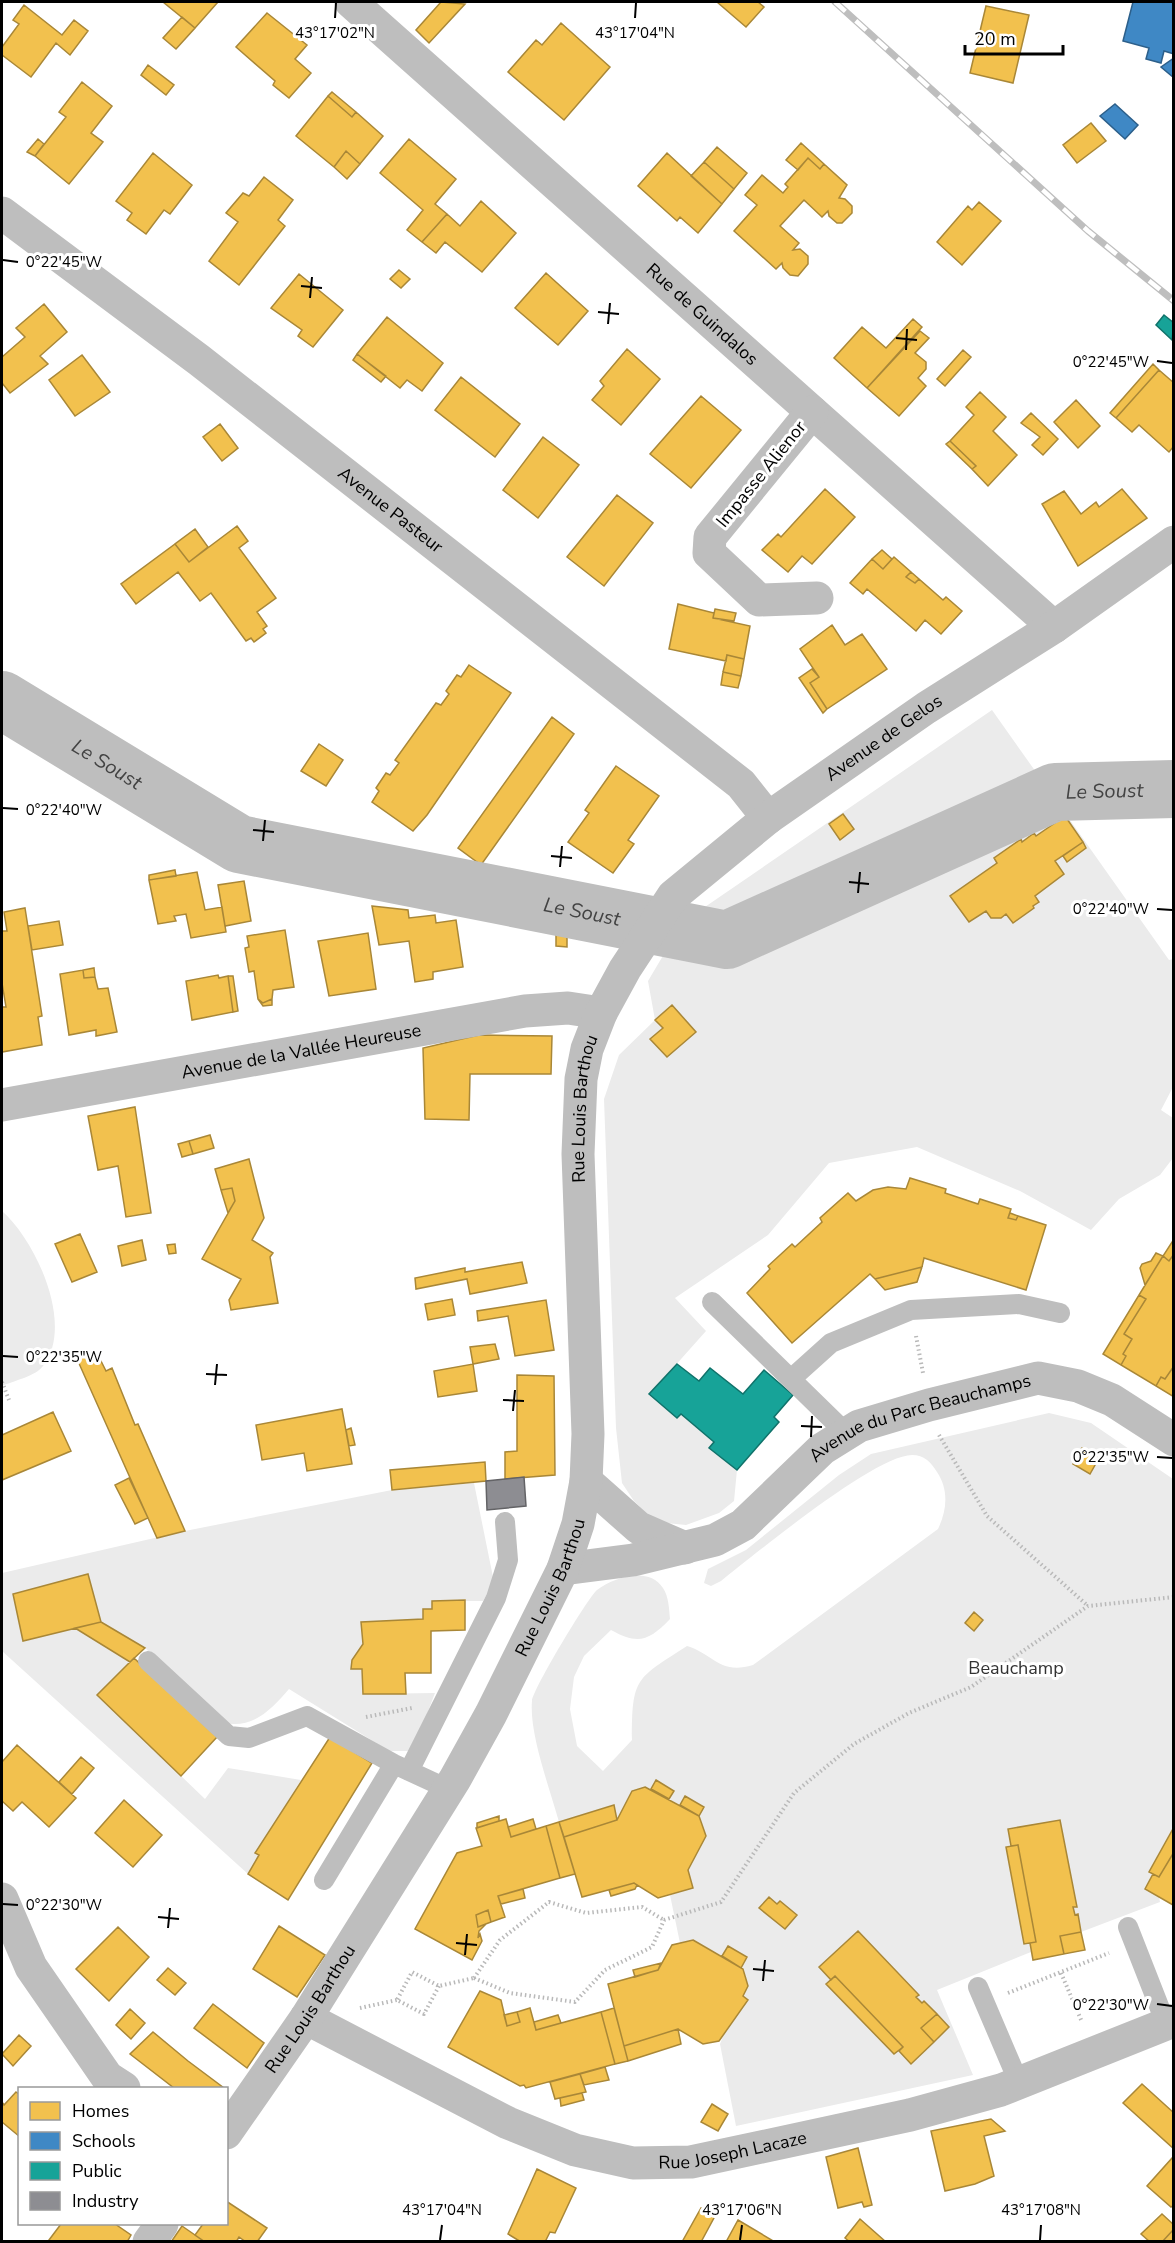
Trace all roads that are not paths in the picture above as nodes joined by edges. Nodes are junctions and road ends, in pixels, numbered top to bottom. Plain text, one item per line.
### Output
1 (351, 2) edge
2 (2, 213) edge
3 (812, 412) junction
4 (1173, 542) edge
5 (816, 598) dead end
6 (1054, 627) junction
7 (768, 818) junction
8 (625, 969) joint
9 (602, 1013) junction
10 (2, 1105) edge
11 (712, 1302) dead end
12 (1060, 1313) dead end
13 (791, 1378) junction
14 (847, 1434) junction
15 (1173, 1440) edge
16 (586, 1481) junction
17 (505, 1522) dead end
18 (685, 1548) junction
19 (562, 1569) junction
20 (148, 1661) dead end
21 (402, 1768) junction
22 (448, 1789) junction
23 (324, 1880) dead end
24 (2, 1899) edge
25 (1131, 1935) road end
26 (981, 1995) road end
27 (306, 2018) junction
28 (1170, 2022) edge
29 (1019, 2083) junction
30 (122, 2087) edge
31 (228, 2130) edge
32 (161, 2225) edge
33 (149, 2241) edge

1 - 3 street, Rue de Guindalos
2 - 7 street, Avenue Pasteur
3 - 5 street, Impasse Alienor
3 - 6 street, Rue de Guindalos
4 - 6 street, Avenue de Gelos
6 - 7 street, Avenue de Gelos
7 - 8 street, Avenue de Gelos
8 - 9 street, Rue Louis Barthou
9 - 10 street, Avenue de la Vallée Heureuse
9 - 16 street, Rue Louis Barthou
11 - 13 lane
12 - 13 lane
13 - 14 lane
14 - 15 street, Avenue du Parc Beauchamps
14 - 18 street, Avenue du Parc Beauchamps
16 - 18 street
16 - 19 street, Rue Louis Barthou
17 - 21 lane
18 - 19 street, Avenue du Parc Beauchamps
19 - 22 street, Rue Louis Barthou
20 - 21 lane
21 - 22 lane
21 - 23 lane
22 - 27 street, Rue Louis Barthou
24 - 30 street
25 - 28 lane
26 - 29 lane
27 - 29 street, Rue Joseph Lacaze
27 - 31 street, Rue Louis Barthou
28 - 29 street, Rue Joseph Lacaze
32 - 33 street

